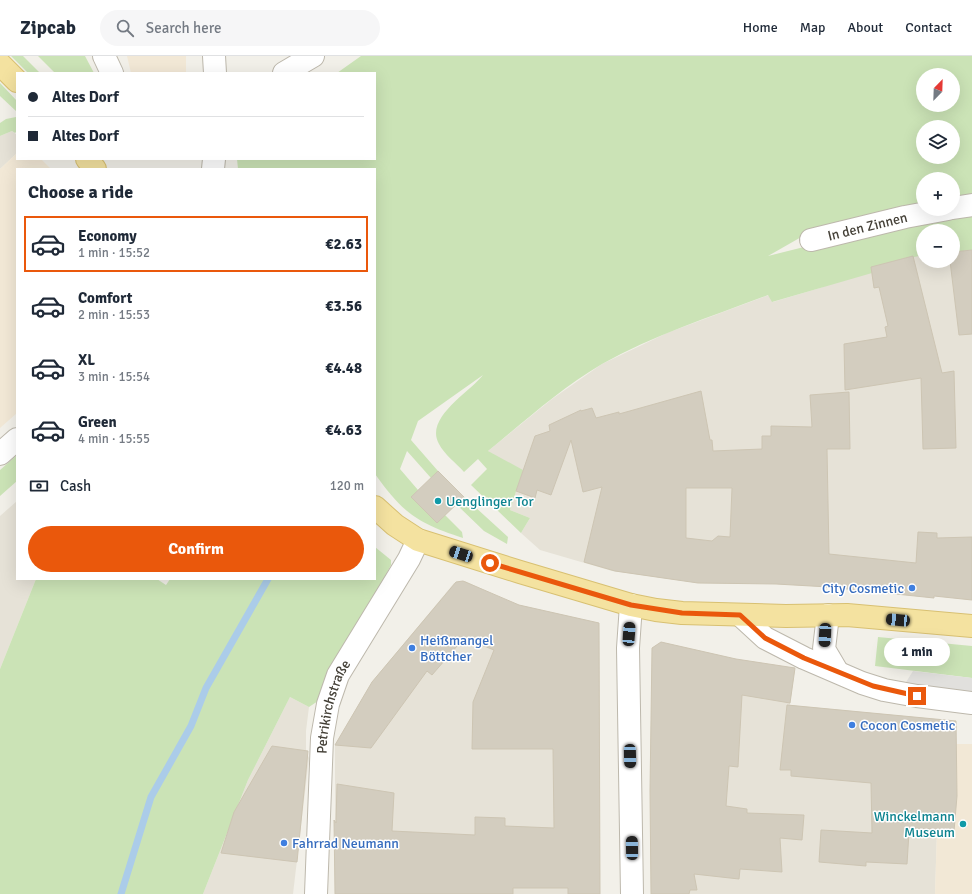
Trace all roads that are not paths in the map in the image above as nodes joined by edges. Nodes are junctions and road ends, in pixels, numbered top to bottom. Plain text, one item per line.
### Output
1 (104, 56) edge
2 (214, 56) edge
3 (313, 56) edge
4 (0, 64) edge
5 (112, 72) edge
6 (215, 72) edge
7 (286, 72) edge
8 (16, 80) edge
9 (88, 160) edge
10 (94, 168) edge
11 (972, 205) edge
12 (960, 207) edge
13 (916, 215) edge
14 (811, 240) dead end
15 (16, 440) edge
16 (0, 454) edge
17 (376, 508) edge
18 (418, 540) junction
19 (631, 605) junction
20 (740, 615) junction
21 (828, 615) junction
22 (972, 626) edge
23 (837, 671) junction
24 (972, 703) edge
25 (316, 894) edge
26 (632, 894) edge

1 - 5 street
2 - 6 street
3 - 7 street
4 - 8 main road
9 - 10 main road
11 - 12 street
13 - 14 street, In den Zinnen
15 - 16 street
17 - 18 main road
18 - 19 main road
18 - 25 street, Petrikirchstraße
19 - 20 main road
19 - 26 street
20 - 21 main road
20 - 23 street
21 - 22 main road
21 - 23 street
23 - 24 street

